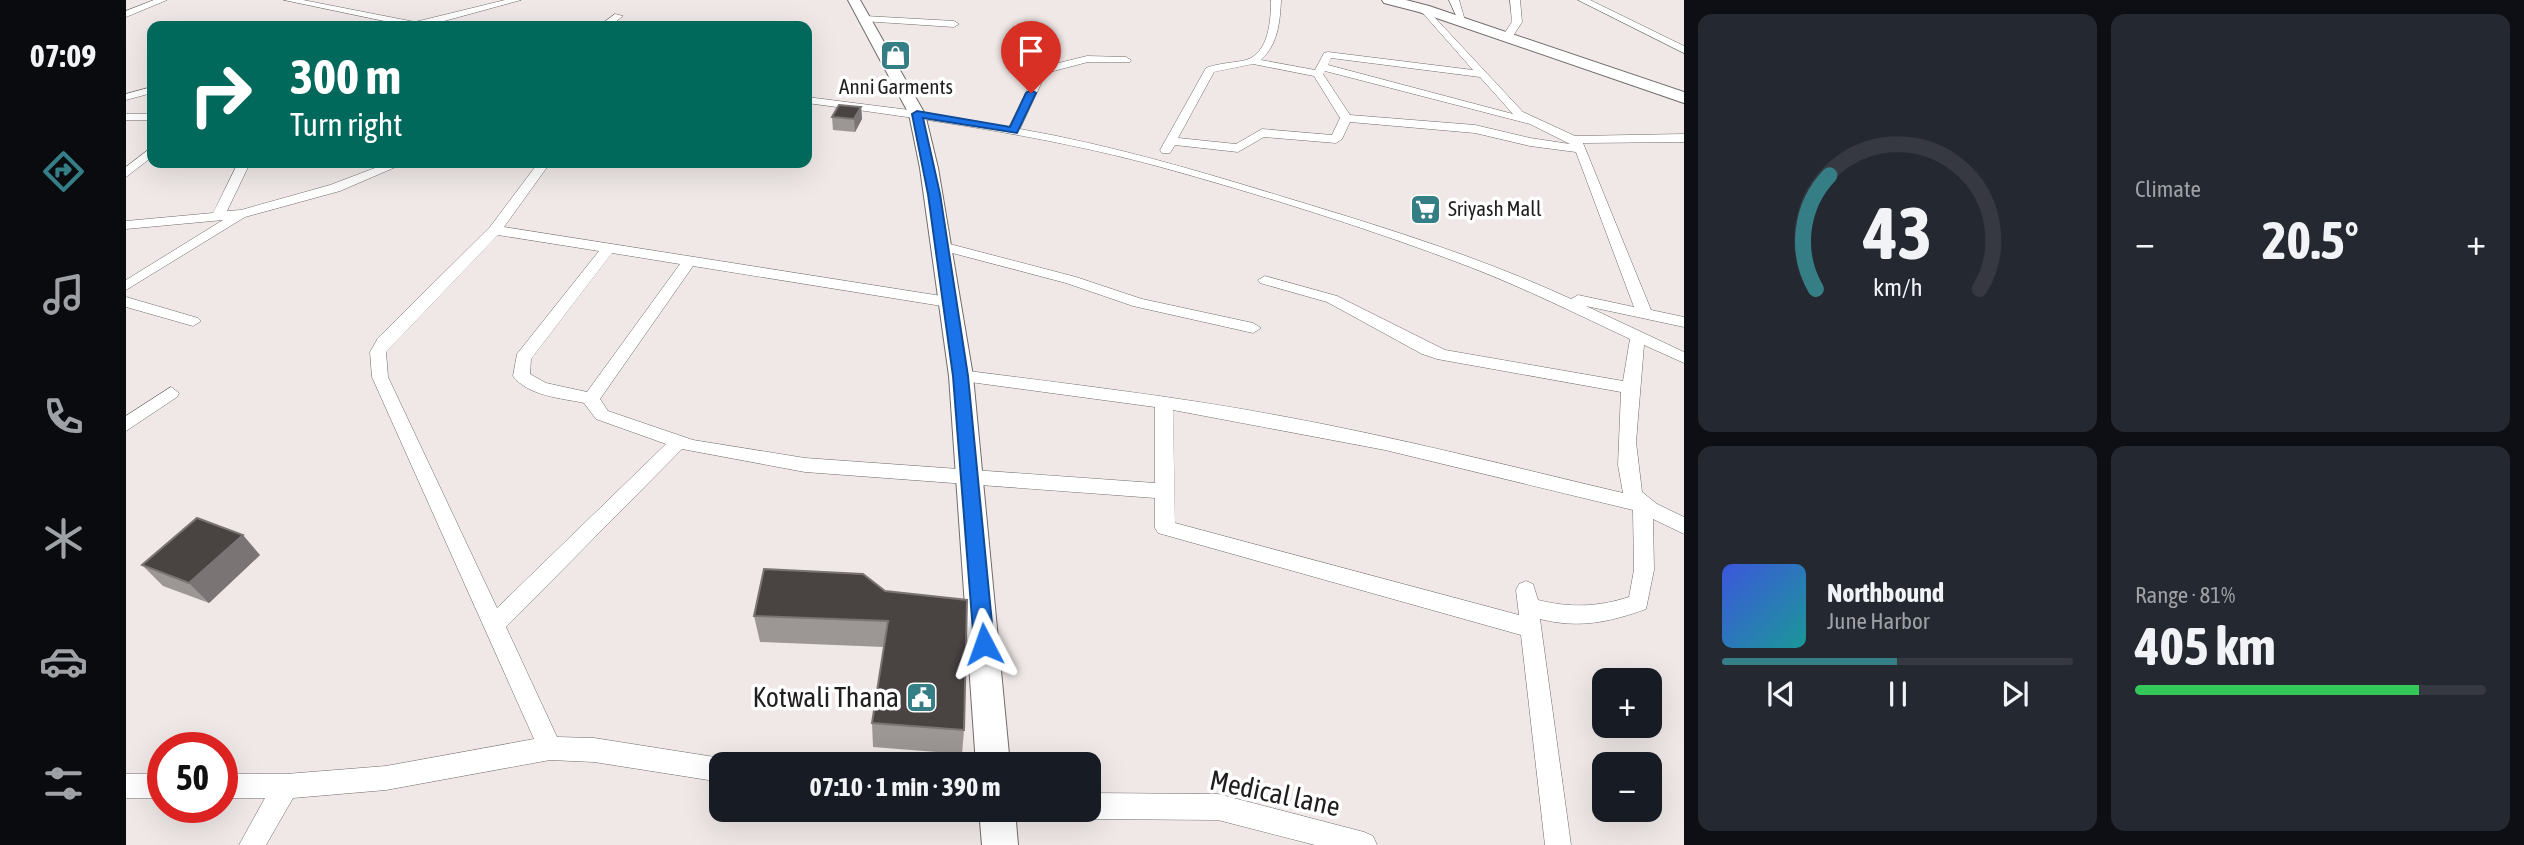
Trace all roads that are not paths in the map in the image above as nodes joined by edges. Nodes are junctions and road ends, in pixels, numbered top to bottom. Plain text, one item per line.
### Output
1 (162, 0) edge
2 (289, 0) edge
3 (334, 0) edge
4 (516, 0) edge
5 (1276, 0) edge
6 (1389, 0) edge
7 (1454, 0) edge
8 (1516, 0) edge
9 (1583, 0) edge
10 (321, 6) junction
11 (1424, 9) junction
12 (860, 10) edge
13 (126, 14) edge
14 (618, 16) dead end
15 (398, 21) edge
16 (434, 21) edge
17 (611, 21) edge
18 (1463, 22) junction
19 (954, 24) dead end
20 (1507, 37) junction
21 (1684, 50) edge
22 (1126, 60) dead end
23 (1252, 61) junction
24 (1320, 70) junction
25 (1482, 74) junction
26 (147, 91) edge
27 (126, 97) edge
28 (1684, 98) edge
29 (812, 102) edge
30 (917, 114) junction
31 (126, 117) edge
32 (147, 117) edge
33 (1346, 118) junction
34 (1532, 122) junction
35 (1013, 131) junction
36 (1684, 138) edge
37 (1171, 141) junction
38 (1577, 144) junction
39 (147, 155) edge
40 (1159, 163) junction
41 (242, 168) edge
42 (386, 168) edge
43 (540, 168) edge
44 (126, 173) edge
45 (242, 214) junction
46 (218, 217) junction
47 (126, 225) edge
48 (495, 230) junction
49 (942, 246) junction
50 (608, 249) junction
51 (689, 262) junction
52 (1265, 281) dead end
53 (126, 286) edge
54 (1543, 292) junction
55 (126, 302) edge
56 (948, 302) junction
57 (1645, 315) junction
58 (193, 321) dead end
59 (1684, 322) edge
60 (1253, 328) dead end
61 (1638, 337) junction
62 (1684, 358) edge
63 (961, 376) junction
64 (1631, 388) junction
65 (170, 393) dead end
66 (591, 399) junction
67 (1164, 403) junction
68 (126, 425) edge
69 (679, 442) junction
70 (971, 477) junction
71 (1164, 491) junction
72 (1643, 505) junction
73 (1684, 526) edge
74 (1529, 609) junction
75 (493, 626) junction
76 (550, 748) junction
77 (992, 752) edge
78 (709, 768) edge
79 (238, 786) edge
80 (286, 786) junction
81 (147, 787) edge
82 (129, 789) edge
83 (1101, 806) edge
84 (998, 822) edge
85 (253, 845) edge
86 (1000, 845) edge
87 (1364, 845) edge
88 (1558, 845) edge

1 - 13 street
2 - 10 street
3 - 10 street
4 - 16 street
5 - 23 street
6 - 11 main road
7 - 18 street
8 - 20 street
9 - 21 street
10 - 15 street
11 - 18 main road
11 - 25 street
12 - 19 street
12 - 30 main road
14 - 17 street
18 - 20 main road
20 - 28 main road
22 - 35 street
23 - 24 street
23 - 37 street
24 - 25 street
24 - 33 street
24 - 34 street
25 - 34 street
26 - 27 street
29 - 30 street
30 - 35 street
30 - 49 main road
31 - 32 street
33 - 37 street
33 - 38 street
34 - 38 street
35 - 40 street
36 - 38 street
37 - 40 street
38 - 57 street
39 - 44 street
40 - 54 street
41 - 46 street
42 - 45 street
43 - 48 street
45 - 46 street
45 - 53 street
46 - 47 street
48 - 50 street
48 - 75 street
49 - 56 main road
49 - 60 street
50 - 51 street
50 - 66 street
51 - 56 street
51 - 66 street
52 - 64 street
54 - 57 street
54 - 61 street
55 - 58 street
56 - 63 main road
57 - 59 street
61 - 62 street
61 - 64 street
63 - 67 street
63 - 70 main road
64 - 72 street
65 - 68 street
66 - 69 street
67 - 71 street
67 - 72 street
69 - 70 street
69 - 75 street
70 - 71 street
70 - 77 main road
71 - 74 street
72 - 73 street
72 - 74 street
74 - 88 street
75 - 76 street
76 - 78 street
76 - 80 street
79 - 80 street
80 - 85 street
81 - 82 street
83 - 87 street, Medical lane
84 - 86 main road

